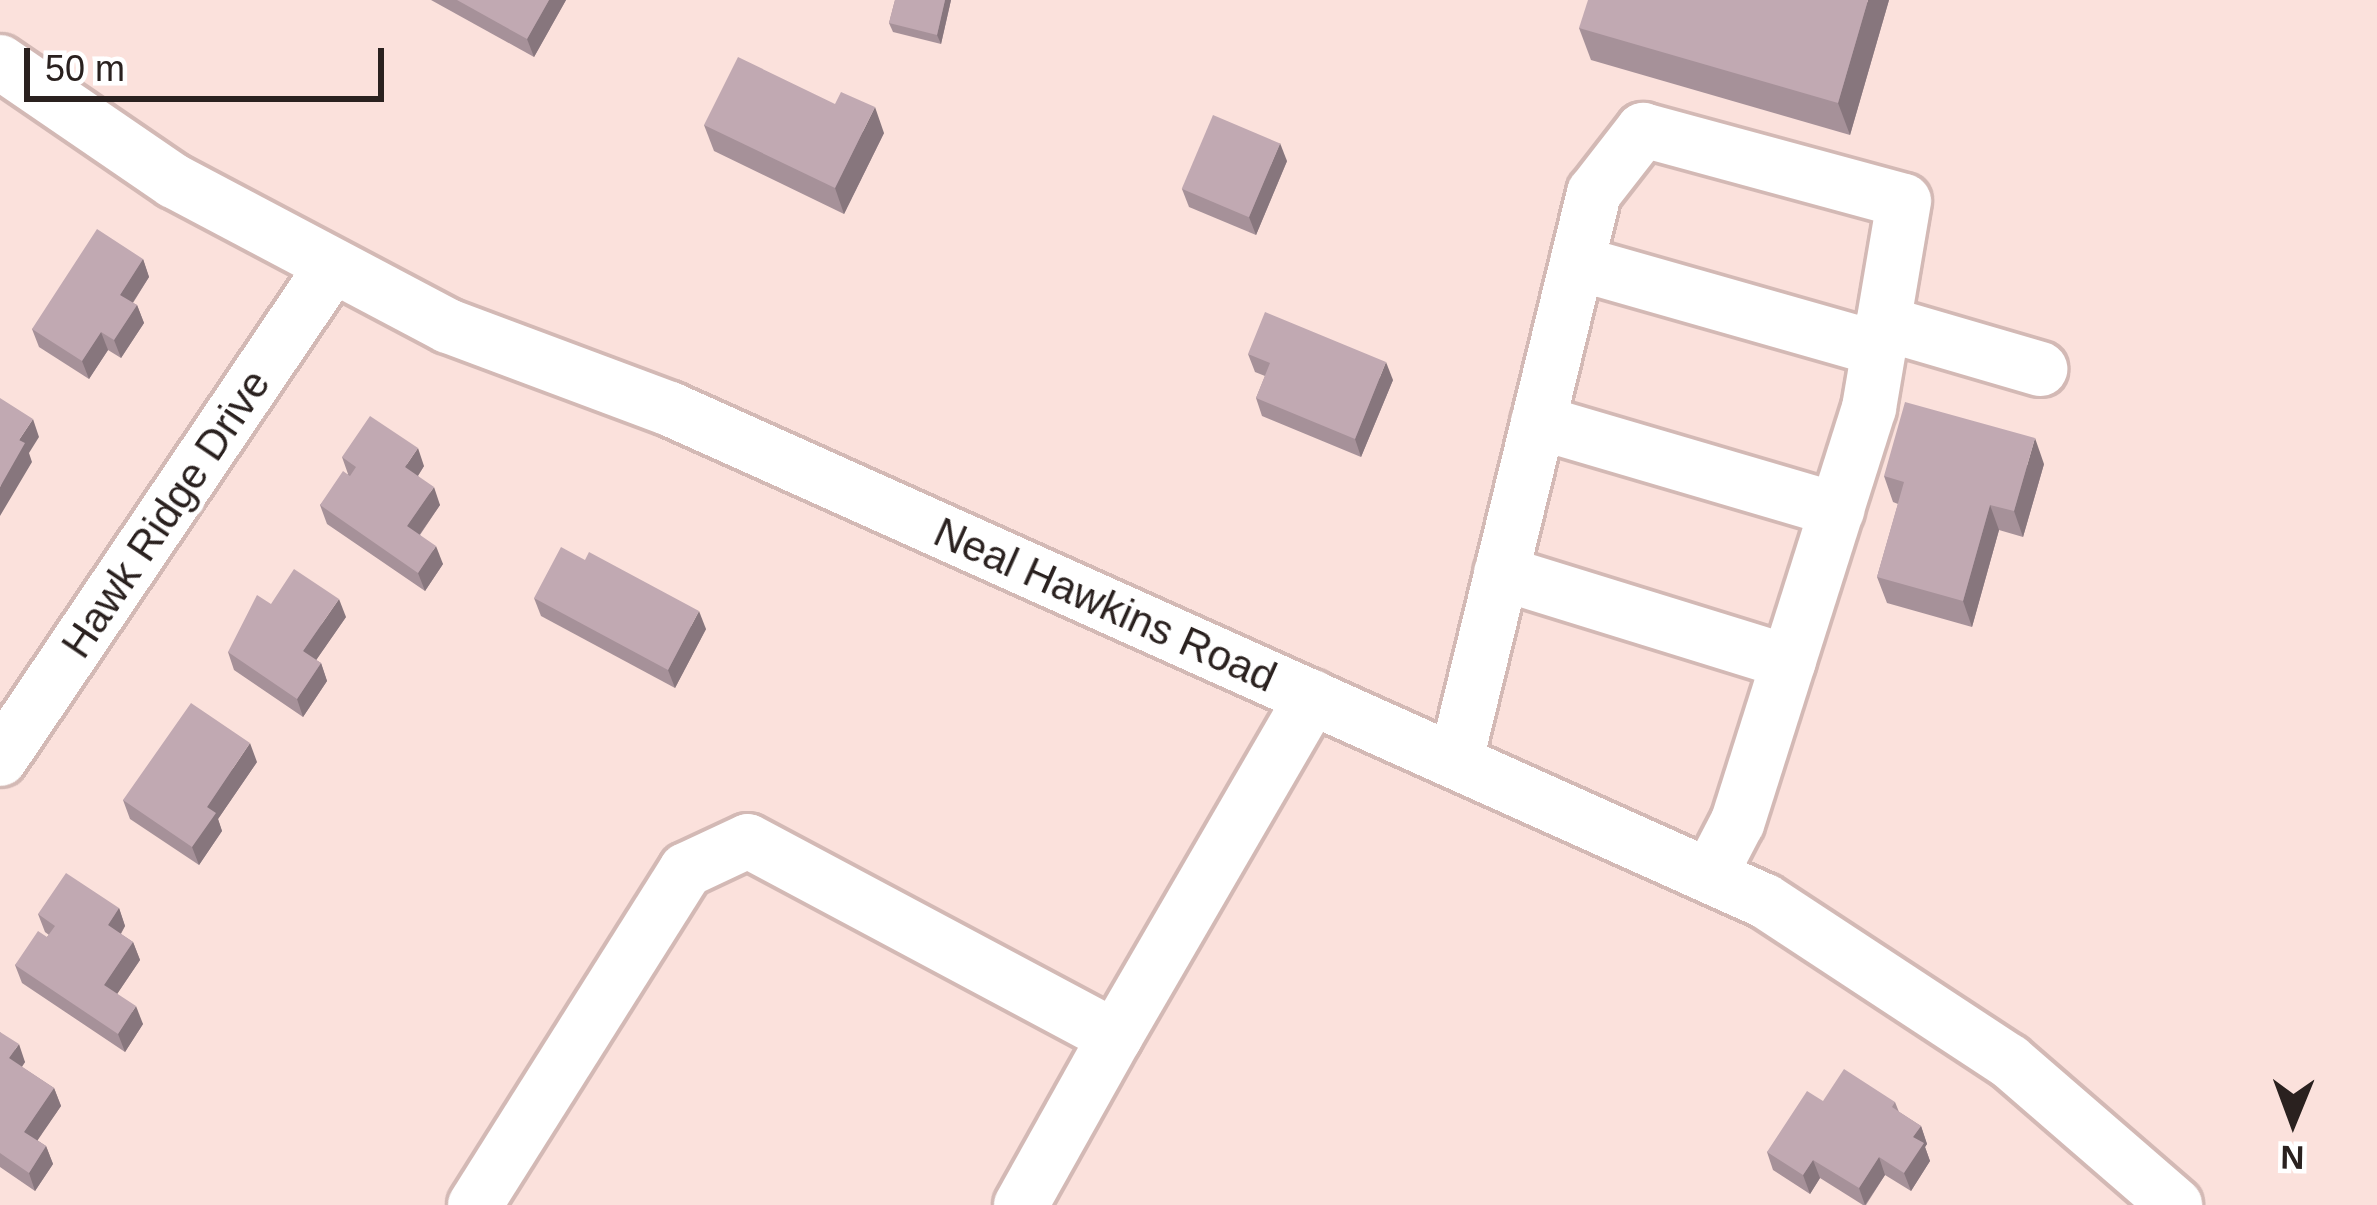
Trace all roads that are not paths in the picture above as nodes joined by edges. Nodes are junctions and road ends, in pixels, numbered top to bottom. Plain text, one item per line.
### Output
1 (0, 62) edge
2 (1577, 263) junction
3 (331, 268) junction
4 (1881, 336) junction
5 (2040, 369) dead end
6 (1538, 422) junction
7 (1837, 510) junction
8 (1501, 573) junction
9 (1789, 662) junction
10 (1312, 697) junction
11 (0, 758) edge
12 (1456, 760) junction
13 (1710, 875) junction
14 (1115, 1037) junction
15 (476, 1205) edge
16 (1021, 1205) edge
17 (2175, 1205) edge

1 - 3 street, Neal Hawkins Road
2 - 4 street
2 - 4 street
2 - 6 street
3 - 10 street, Neal Hawkins Road
3 - 11 street, Hawk Ridge Drive
4 - 5 street
4 - 7 street
6 - 7 street
6 - 8 street
7 - 9 street
8 - 9 street
8 - 12 street
9 - 13 street
10 - 12 street, Neal Hawkins Road
10 - 14 street
12 - 13 street, Neal Hawkins Road
13 - 17 street, Neal Hawkins Road
14 - 15 street
14 - 16 street

